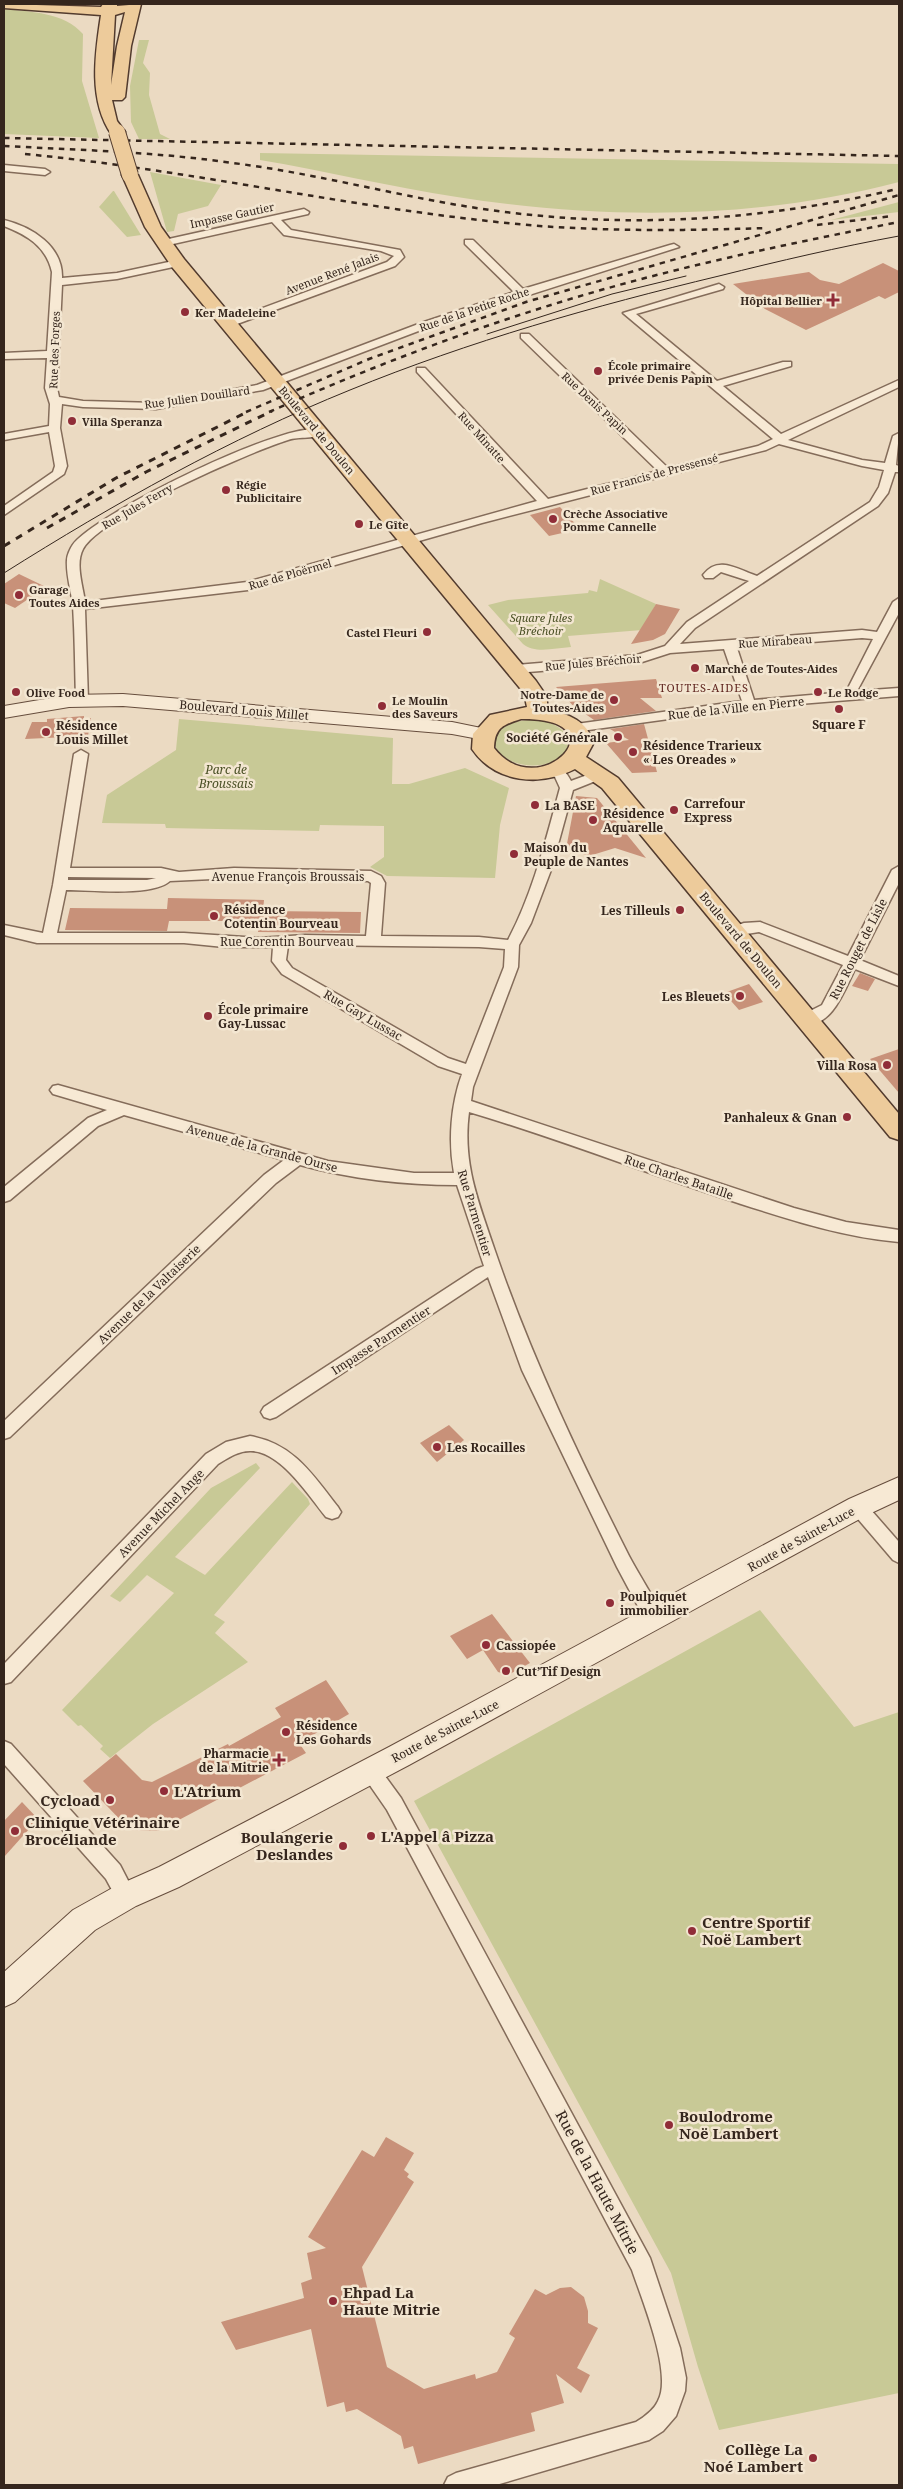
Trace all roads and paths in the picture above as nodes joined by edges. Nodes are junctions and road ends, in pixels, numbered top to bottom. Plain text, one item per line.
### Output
1 (4, 4) edge
2 (134, 4) edge
3 (32, 7) junction
4 (109, 8) edge
5 (96, 29) junction
6 (127, 35) junction
7 (117, 132) junction
8 (4, 168) edge
9 (45, 172) dead end
10 (304, 212) dead end
11 (274, 219) junction
12 (4, 223) edge
13 (469, 242) dead end
14 (164, 243) junction
15 (674, 247) dead end
16 (178, 263) junction
17 (56, 282) junction
18 (720, 287) dead end
19 (521, 292) junction
20 (229, 324) junction
21 (526, 336) dead end
22 (53, 354) junction
23 (4, 356) edge
24 (787, 364) dead end
25 (421, 370) dead end
26 (278, 382) junction
27 (715, 385) junction
28 (896, 387) edge
29 (55, 400) junction
30 (54, 428) junction
31 (319, 432) junction
32 (899, 436) edge
33 (4, 437) edge
34 (780, 440) junction
35 (895, 469) edge
36 (664, 471) junction
37 (545, 503) junction
38 (4, 511) edge
39 (408, 541) junction
40 (709, 575) dead end
41 (760, 581) junction
42 (899, 602) edge
43 (79, 606) junction
44 (880, 636) junction
45 (729, 644) junction
46 (669, 649) junction
47 (516, 669) junction
48 (851, 691) dead end
49 (899, 692) edge
50 (82, 700) junction
51 (749, 704) junction
52 (4, 712) edge
53 (536, 713) junction
54 (574, 728) junction
55 (484, 734) junction
56 (81, 754) dead end
57 (564, 765) junction
58 (598, 775) junction
59 (567, 788) junction
60 (899, 870) edge
61 (61, 879) junction
62 (4, 930) edge
63 (734, 932) junction
64 (49, 937) junction
65 (281, 941) junction
66 (373, 941) junction
67 (512, 945) junction
68 (850, 962) junction
69 (899, 981) edge
70 (807, 1019) junction
71 (471, 1071) junction
72 (58, 1090) dead end
73 (462, 1104) junction
74 (123, 1109) junction
75 (899, 1131) edge
76 (297, 1159) junction
77 (463, 1179) junction
78 (4, 1196) edge
79 (899, 1236) edge
80 (493, 1269) junction
81 (270, 1412) dead end
82 (4, 1432) edge
83 (899, 1488) edge
84 (858, 1507) junction
85 (332, 1512) dead end
86 (899, 1555) edge
87 (656, 1619) junction
88 (4, 1676) edge
89 (4, 1750) edge
90 (370, 1771) junction
91 (126, 1896) junction
92 (4, 1992) edge
93 (456, 2485) edge

1 - 3 main road
2 - 4 main road
2 - 6 main road
3 - 4 main road
3 - 5 main road
4 - 5 main road
5 - 6 main road
5 - 7 main road
6 - 7 main road
7 - 14 main road, Boulevard de Doulon, bridge
8 - 9 street
10 - 11 street, Impasse Gautier
11 - 14 street, Impasse Gautier
11 - 20 street, Avenue René Jalais
12 - 17 street
13 - 19 street
14 - 16 main road, Boulevard de Doulon
15 - 19 street, Rue de la Petite Roche
16 - 17 street
16 - 20 main road, Boulevard de Doulon
17 - 22 street, Rue des Forges
18 - 27 street
19 - 26 street, Rue de la Petite Roche
20 - 26 main road, Boulevard de Doulon
21 - 36 street, Rue Denis Papin
22 - 23 street
22 - 29 street, Rue des Forges
24 - 27 street
25 - 37 street, Rue Minatte
26 - 29 street, Rue Julien Douillard
26 - 31 main road, Boulevard de Doulon
27 - 34 street
28 - 34 street, Rue Francis de Pressensé
29 - 30 street, Rue des Forges
30 - 33 street
30 - 38 street, Rue des Forges
31 - 39 main road, Boulevard de Doulon
31 - 43 street, Rue Jules Ferry
32 - 35 street
34 - 35 street
34 - 36 street, Rue Francis de Pressensé
35 - 41 street
36 - 37 street, Rue Francis de Pressensé
37 - 39 street, Rue Francis de Pressensé
39 - 43 street, Rue de Ploërmel
39 - 47 main road, Boulevard de Doulon
40 - 41 street
41 - 46 street
42 - 44 street
43 - 50 street, Rue Jules Ferry
44 - 45 street, Rue Mirabeau
44 - 48 street
45 - 46 street, Rue Mirabeau
45 - 51 street
46 - 47 street, Rue Jules Bréchoir
47 - 53 main road, Boulevard de Doulon
49 - 51 street, Rue de la Ville en Pierre
50 - 52 street, Boulevard Louis Millet
50 - 55 street, Boulevard Louis Millet
51 - 54 street, Rue de la Ville en Pierre
53 - 54 main road
53 - 55 main road
54 - 57 main road
55 - 57 main road
56 - 61 street
57 - 58 main road, Boulevard de Doulon
57 - 59 street
58 - 59 street
58 - 63 main road, Boulevard de Doulon
59 - 67 street, Rue Parmentier
60 - 68 street, Rue Rouget de Lisle
61 - 64 street
61 - 66 street, Avenue François Broussais
62 - 64 street, Rue Corentin Bourveau
63 - 68 street
63 - 70 main road, Boulevard de Doulon
64 - 65 street, Rue Corentin Bourveau
65 - 66 street, Rue Corentin Bourveau
65 - 71 street, Rue Gay Lussac
66 - 67 street, Rue Corentin Bourveau
67 - 71 street, Rue Parmentier
68 - 69 street
68 - 70 street, Rue Rouget de Lisle
70 - 75 main road, Boulevard de Doulon
71 - 73 street, Rue Parmentier
72 - 74 street, Avenue de la Grande Ourse
73 - 77 street, Rue Parmentier
73 - 79 street, Rue Charles Bataille
74 - 76 street, Avenue de la Grande Ourse
74 - 78 street
76 - 77 street, Avenue de la Grande Ourse
76 - 82 street, Avenue de la Valtaiserie
77 - 80 street, Rue Parmentier
80 - 81 street, Impasse Parmentier
80 - 87 street, Rue Parmentier
83 - 84 street, Route de Sainte-Luce
84 - 86 street
84 - 87 street, Route de Sainte-Luce
85 - 88 street, Avenue Michel Ange
87 - 90 street, Route de Sainte-Luce
89 - 91 street
90 - 91 street, Route de Sainte-Luce
90 - 93 street, Rue de la Haute Mitrie
91 - 92 street, Route de Sainte-Luce

